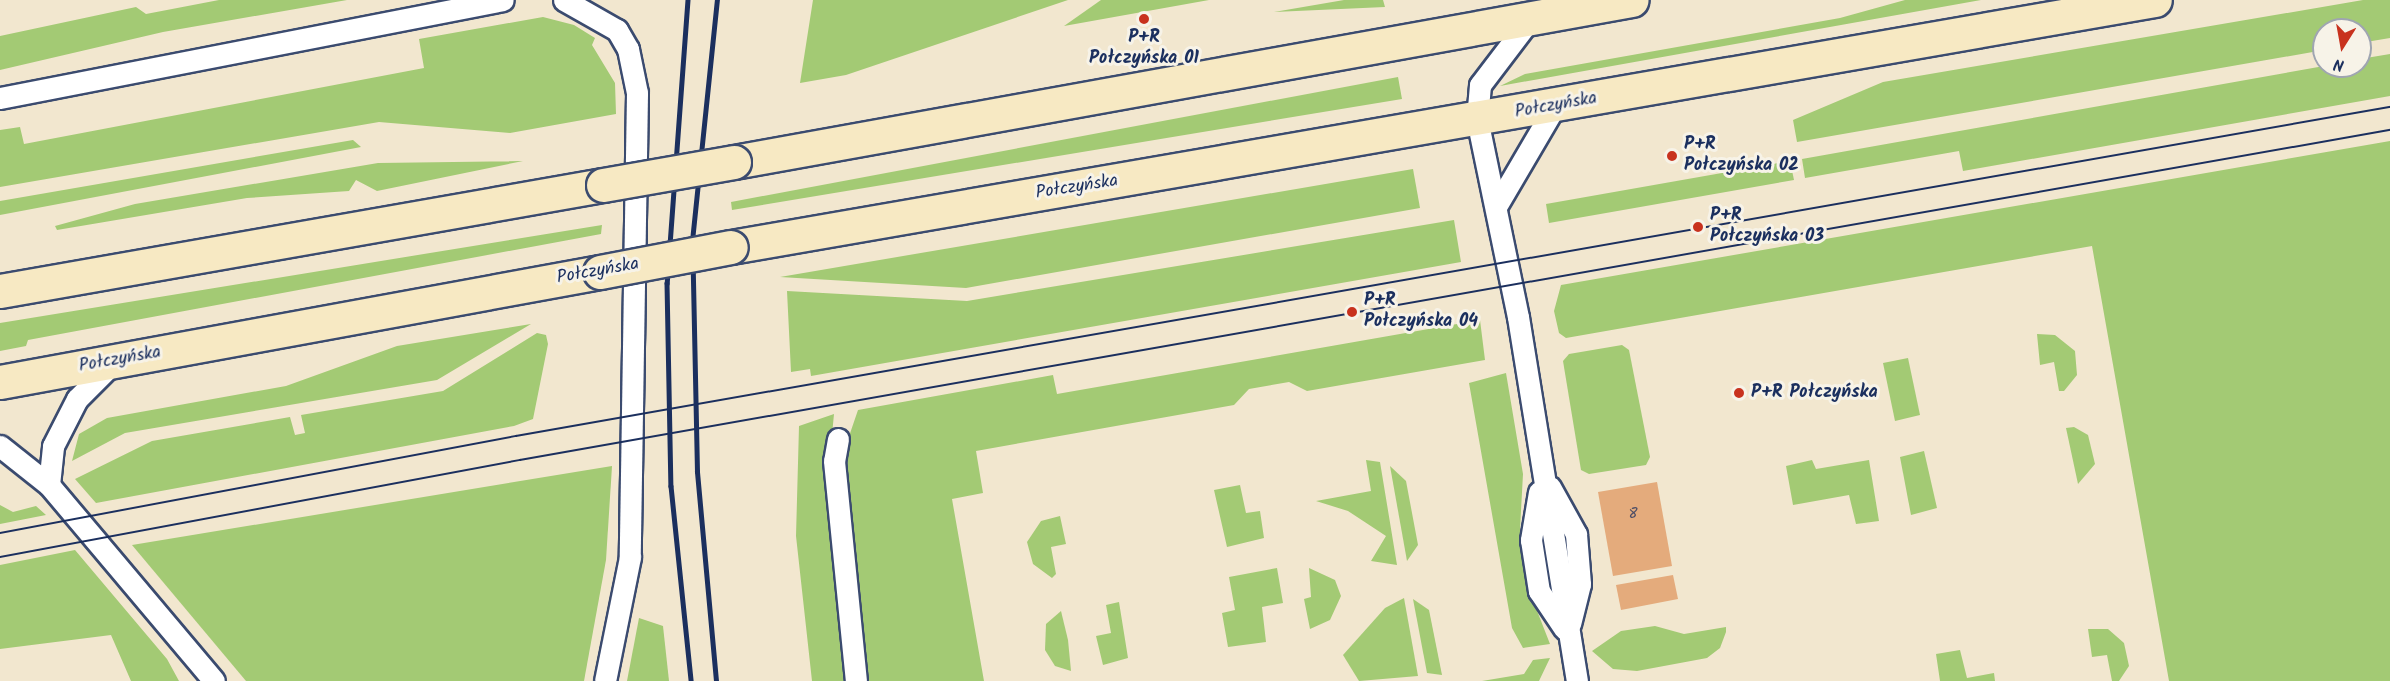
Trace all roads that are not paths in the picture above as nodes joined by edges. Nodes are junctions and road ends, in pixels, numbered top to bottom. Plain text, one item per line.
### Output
1 (503, 0) edge
2 (564, 0) edge
3 (1632, 0) edge
4 (2155, 0) edge
5 (1531, 18) junction
6 (0, 98) edge
7 (1555, 106) junction
8 (1476, 119) junction
9 (1497, 205) junction
10 (0, 291) edge
11 (116, 360) junction
12 (0, 382) edge
13 (838, 439) dead end
14 (0, 446) edge
15 (1542, 473) junction
16 (49, 485) junction
17 (1568, 634) junction
18 (212, 680) edge
19 (605, 681) edge
20 (856, 681) edge
21 (1577, 681) edge

1 - 6 lane
2 - 19 lane
3 - 5 main road
4 - 7 main road, Połczyńska
5 - 8 lane
5 - 10 main road, bridge
7 - 8 main road, Połczyńska
7 - 9 lane
8 - 9 lane
8 - 11 main road, Połczyńska, bridge
9 - 15 lane
11 - 12 main road, Połczyńska
11 - 16 lane
13 - 20 lane
14 - 16 lane
15 - 17 lane
15 - 17 lane
16 - 18 lane
17 - 21 lane

